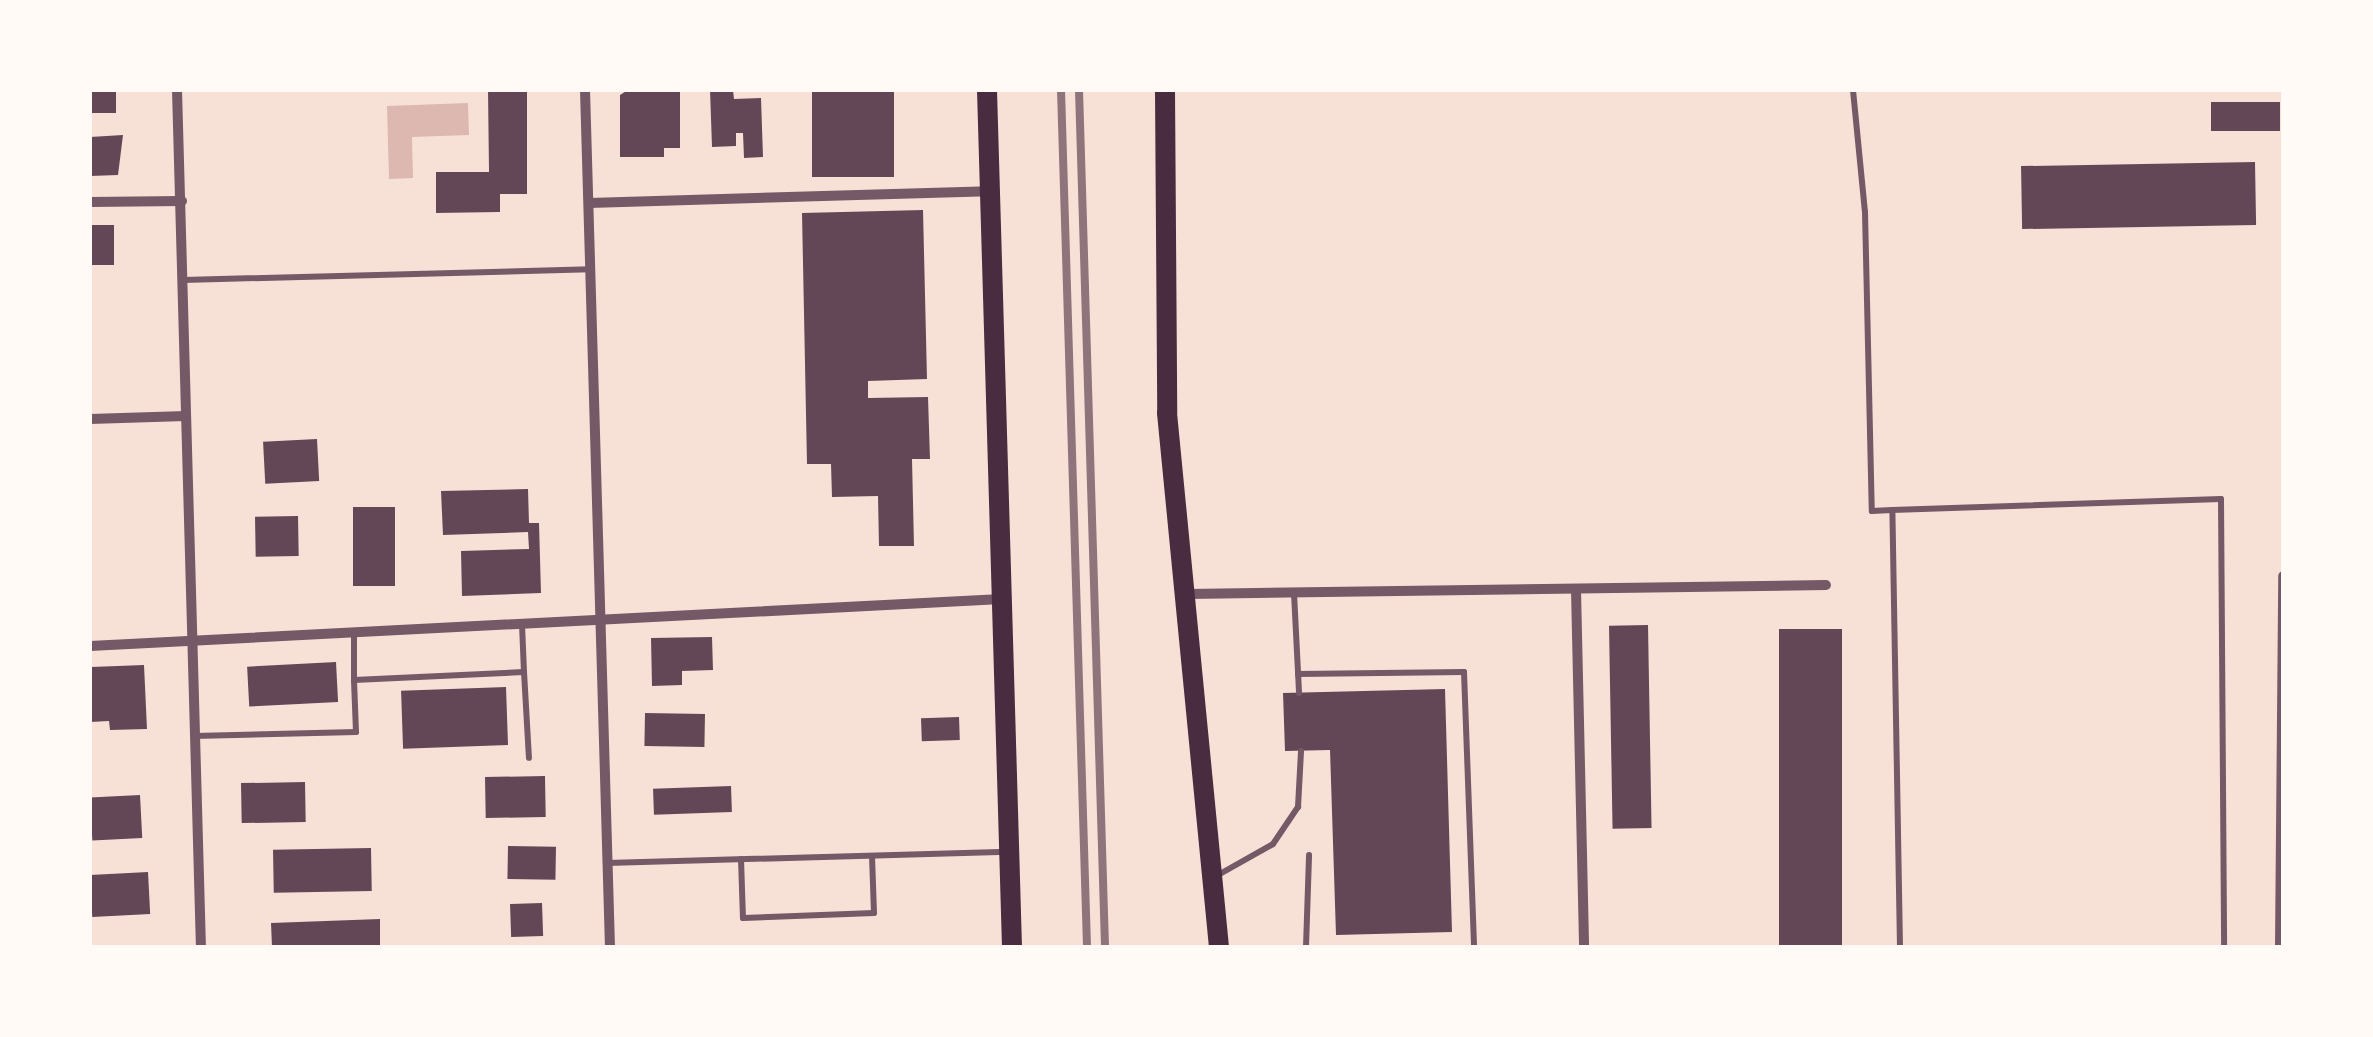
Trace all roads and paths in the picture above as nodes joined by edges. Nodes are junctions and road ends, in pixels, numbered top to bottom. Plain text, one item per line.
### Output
1 (178, 90) edge
2 (585, 90) edge
3 (988, 90) edge
4 (1165, 90) edge
5 (1853, 90) edge
6 (990, 191) junction
7 (182, 201) junction
8 (90, 202) edge
9 (589, 203) junction
10 (590, 269) junction
11 (183, 280) junction
12 (186, 416) junction
13 (90, 419) edge
14 (1892, 510) junction
15 (2281, 576) edge
16 (1826, 585) dead end
17 (1576, 590) junction
18 (1188, 594) junction
19 (1294, 594) junction
20 (1003, 599) junction
21 (599, 618) junction
22 (522, 623) junction
23 (354, 633) junction
24 (190, 642) junction
25 (90, 646) edge
26 (524, 672) junction
27 (1298, 674) junction
28 (354, 680) junction
29 (1300, 693) dead end
30 (194, 736) junction
31 (2281, 744) edge
32 (1301, 751) dead end
33 (528, 758) dead end
34 (1009, 852) junction
35 (1308, 855) dead end
36 (872, 856) junction
37 (740, 859) junction
38 (607, 863) junction
39 (1216, 877) junction
40 (2281, 909) edge
41 (200, 947) edge
42 (610, 947) edge
43 (1012, 947) edge
44 (1219, 947) edge
45 (1306, 947) edge
46 (1474, 947) edge
47 (1584, 947) edge
48 (1900, 947) edge
49 (2224, 947) edge
50 (2280, 947) edge

1 - 7 street
2 - 9 street
3 - 6 main road
4 - 18 main road
5 - 14 lane
6 - 9 street
6 - 20 main road
7 - 8 street
7 - 11 street
9 - 10 street
10 - 11 lane
10 - 21 street
11 - 12 street
12 - 13 street
12 - 24 street
14 - 48 lane
14 - 49 lane
15 - 31 street
16 - 17 street
17 - 19 street
17 - 47 street
18 - 19 street
18 - 39 main road
19 - 27 lane
20 - 21 street
20 - 34 main road
21 - 22 street
21 - 38 street
22 - 23 street
22 - 26 lane
23 - 24 street
23 - 28 lane
24 - 25 street
24 - 30 street
26 - 28 lane
26 - 33 lane
27 - 29 lane
27 - 46 lane
28 - 30 lane
30 - 41 street
31 - 40 street
32 - 39 lane
34 - 36 lane
34 - 43 main road
35 - 45 lane
36 - 37 lane
36 - 37 lane
37 - 38 lane
38 - 42 street
39 - 44 main road
40 - 50 street

